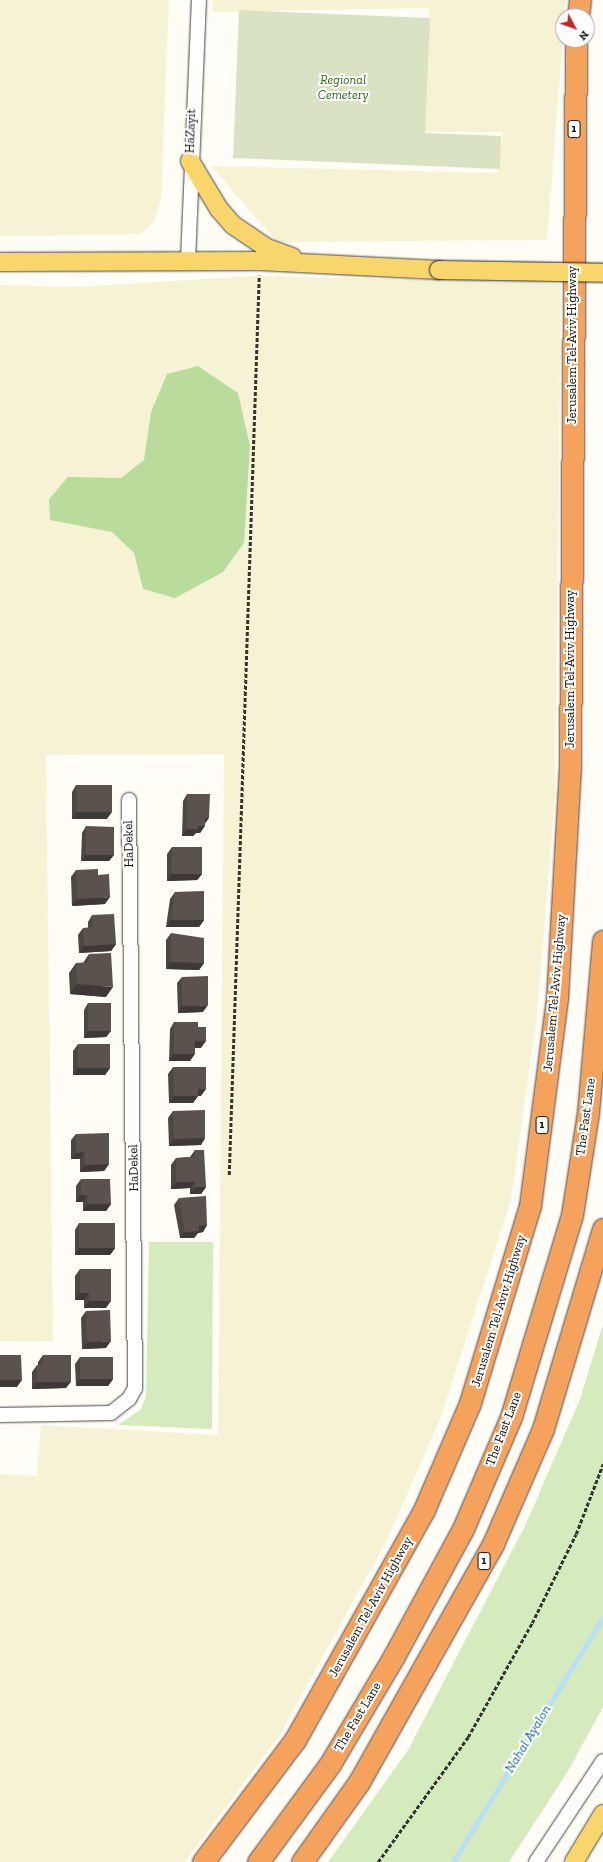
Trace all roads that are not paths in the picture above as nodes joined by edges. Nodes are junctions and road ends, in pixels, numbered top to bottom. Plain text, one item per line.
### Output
1 (198, 0) edge
2 (576, 48) edge
3 (190, 161) junction
4 (188, 261) junction
5 (0, 262) edge
6 (310, 264) junction
7 (603, 273) edge
8 (129, 800) dead end
9 (603, 942) edge
10 (603, 1229) edge
11 (0, 1415) edge
12 (603, 1761) edge
13 (603, 1814) edge
14 (203, 1862) edge
15 (258, 1862) edge
16 (302, 1862) edge
17 (536, 1862) edge
18 (574, 1862) edge

1 - 3 street, HaZayit
2 - 14 highway, Jerusalem Tel-Aviv Highway / 1
3 - 4 street, HaZayit
3 - 6 main road
4 - 5 main road
4 - 6 main road
6 - 7 main road, bridge
8 - 11 street, HaDekel
9 - 15 highway, The Fast Lane
10 - 16 highway, 1
12 - 17 street
13 - 18 main road

